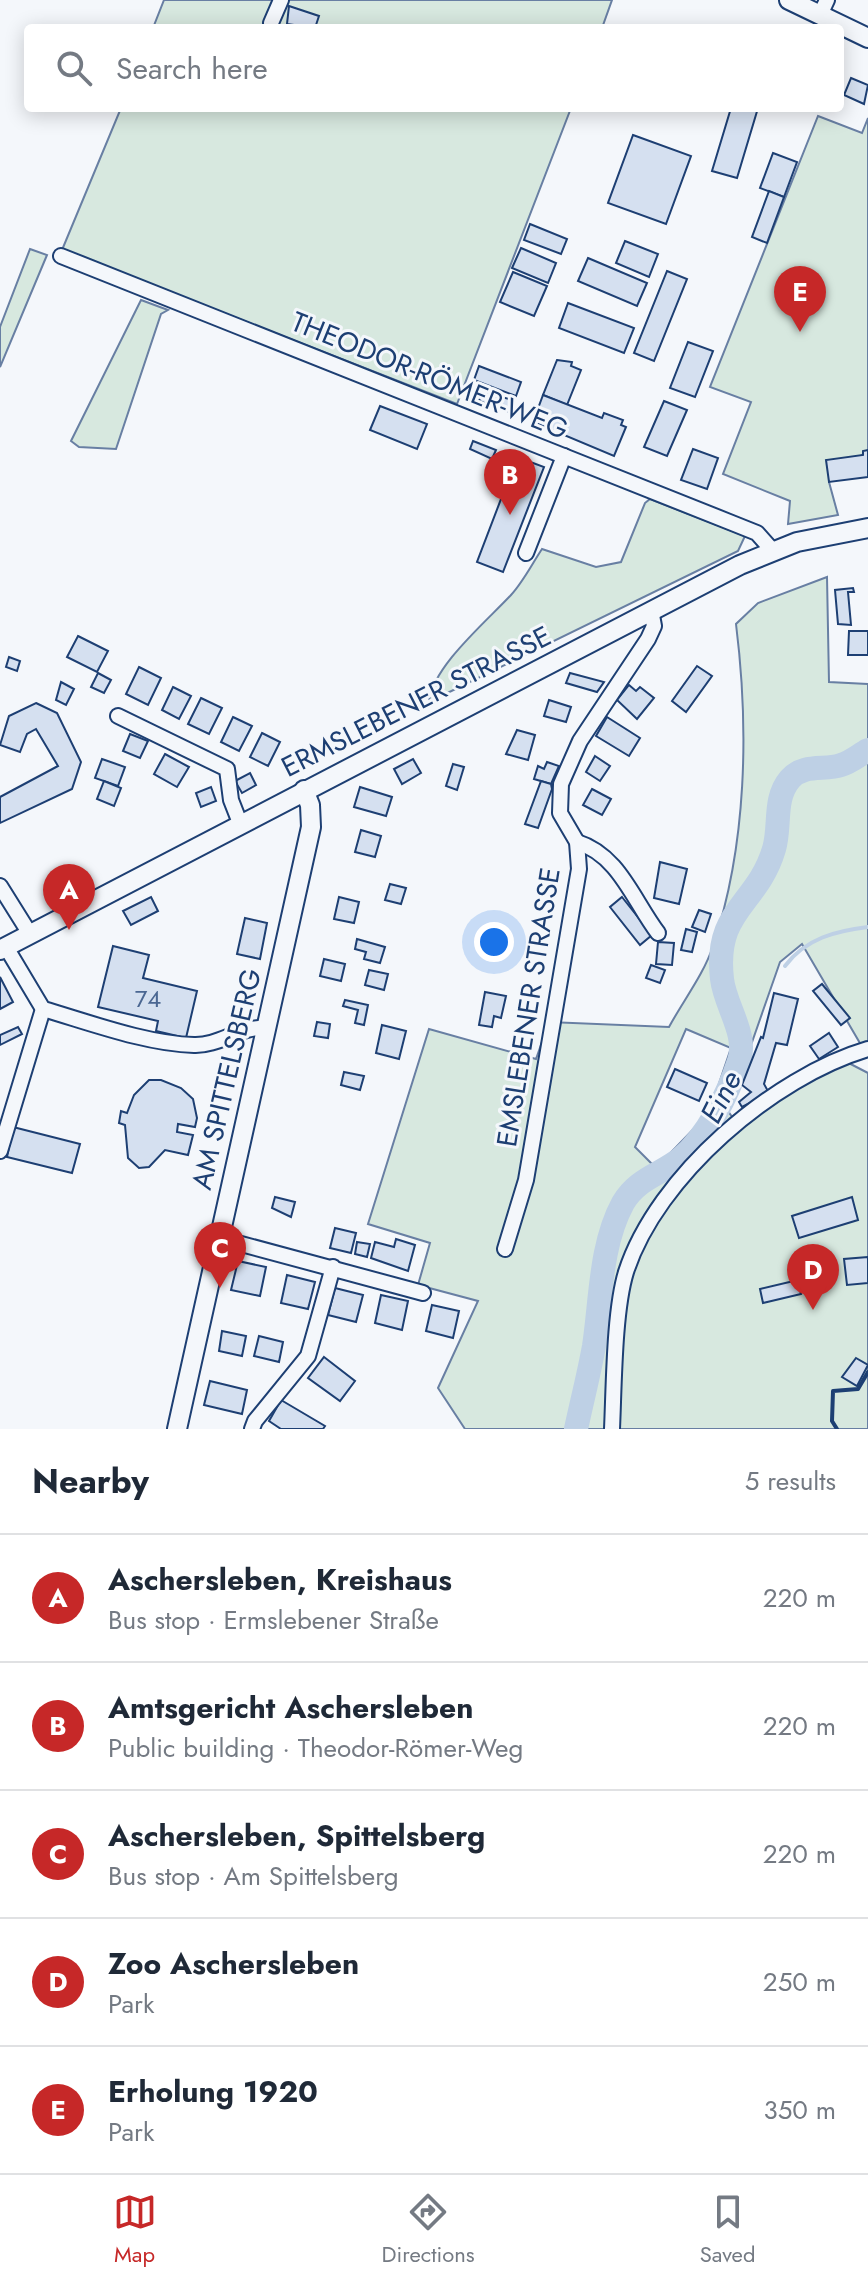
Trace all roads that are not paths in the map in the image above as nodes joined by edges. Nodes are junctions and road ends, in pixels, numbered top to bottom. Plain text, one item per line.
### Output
1 (281, 0) edge
2 (789, 0) edge
3 (824, 8) edge
4 (271, 23) dead end
5 (868, 38) edge
6 (61, 256) dead end
7 (564, 456) junction
8 (868, 528) edge
9 (773, 551) junction
10 (526, 553) dead end
11 (651, 610) junction
12 (118, 716) dead end
13 (304, 790) junction
14 (240, 823) junction
15 (577, 842) junction
16 (0, 886) edge
17 (658, 933) dead end
18 (30, 934) junction
19 (3, 949) edge
20 (43, 1009) junction
21 (266, 1028) junction
22 (868, 1049) edge
23 (0, 1150) edge
24 (219, 1238) junction
25 (505, 1249) dead end
26 (333, 1267) junction
27 (423, 1293) dead end
28 (177, 1429) edge
29 (252, 1429) edge
30 (612, 1429) edge

1 - 4 street
2 - 3 main road
3 - 5 main road
6 - 7 street, THEODOR-RÖMER-WEG
7 - 9 street, THEODOR-RÖMER-WEG
7 - 10 street
8 - 9 main road, ERMSLEBENER STRASSE
9 - 11 main road, ERMSLEBENER STRASSE
11 - 13 main road, ERMSLEBENER STRASSE
11 - 15 street, EMSLEBENER STRASSE
12 - 14 street
13 - 14 main road, ERMSLEBENER STRASSE
13 - 21 main road, AM SPITTELSBERG
14 - 18 main road, ERMSLEBENER STRASSE
15 - 17 street
15 - 25 street, EMSLEBENER STRASSE
16 - 18 street
18 - 19 main road, ERMSLEBENER STRASSE
19 - 20 street
20 - 21 street
20 - 23 street
21 - 24 main road, AM SPITTELSBERG
22 - 30 street
24 - 26 street
24 - 28 main road, AM SPITTELSBERG
26 - 27 street
26 - 29 street

